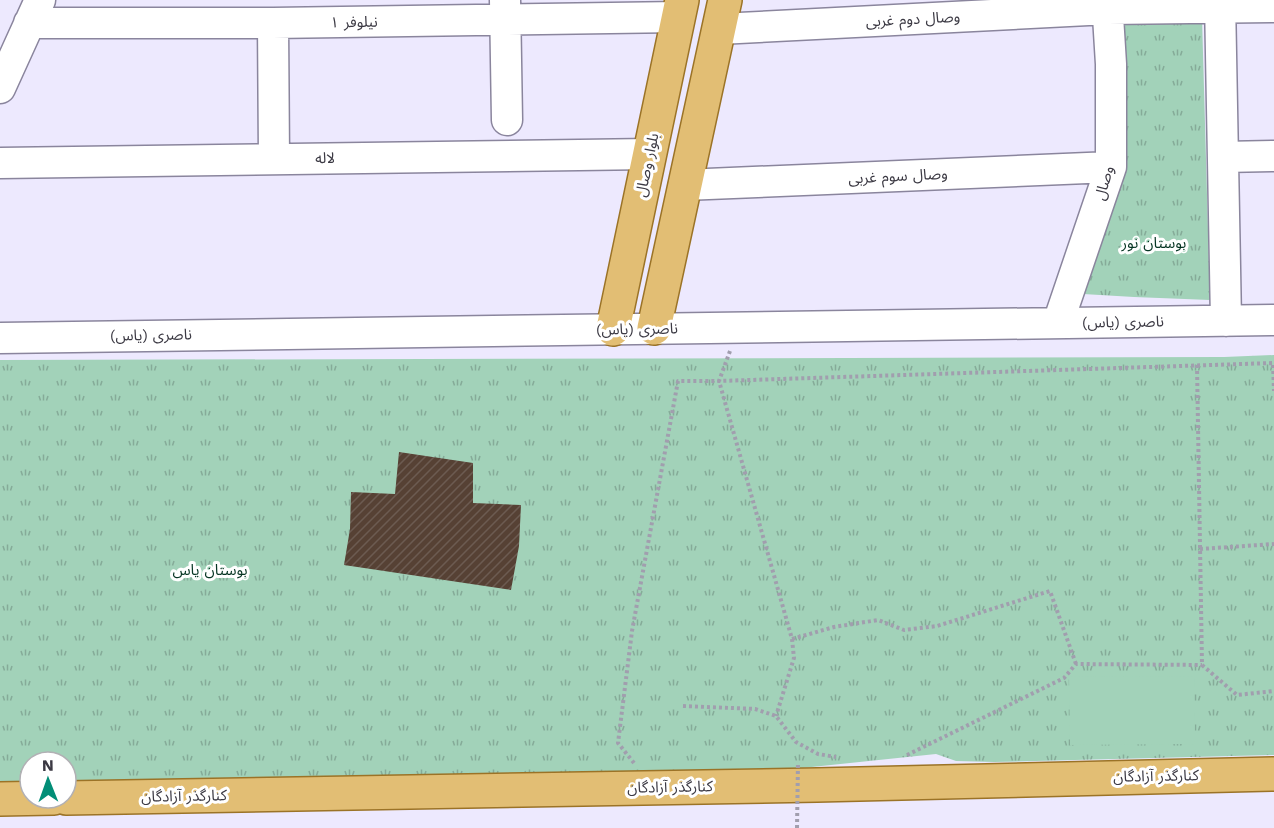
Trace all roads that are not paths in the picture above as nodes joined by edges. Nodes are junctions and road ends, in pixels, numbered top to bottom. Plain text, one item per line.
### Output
1 (1220, 4) edge
2 (1108, 5) edge
3 (1274, 7) edge
4 (505, 9) edge
5 (680, 9) edge
6 (34, 12) edge
7 (722, 15) edge
8 (273, 23) junction
9 (0, 88) edge
10 (507, 120) dead end
11 (650, 154) junction
12 (1274, 156) edge
13 (1223, 157) junction
14 (274, 159) junction
15 (0, 163) edge
16 (1111, 167) junction
17 (684, 186) junction
18 (1274, 320) edge
19 (1226, 321) junction
20 (1058, 323) junction
21 (654, 328) junction
22 (613, 329) junction
23 (0, 338) edge
24 (1274, 774) edge
25 (78, 798) edge
26 (0, 799) edge
27 (18, 799) edge

1 - 2 street, وصال دوم غربی
1 - 3 street, وصال دوم غربی
1 - 13 street
2 - 7 street, وصال دوم غربی
2 - 16 street, وصال
4 - 5 street, نیلوفر ۱
4 - 8 street, نیلوفر ۱
4 - 10 street
5 - 11 main road, بلوار وصال
6 - 8 street, نیلوفر ۱
6 - 9 street
7 - 17 main road
8 - 14 street
11 - 14 street, لاله
11 - 22 main road, بلوار وصال
12 - 13 street
13 - 19 street
14 - 15 street, لاله
16 - 17 street, وصال سوم غربی
16 - 20 street, وصال
17 - 21 main road
18 - 19 street, ناصری (یاس)
19 - 20 street, ناصری (یاس)
20 - 21 street, ناصری (یاس)
21 - 22 street, ناصری (یاس)
22 - 23 street, ناصری (یاس)
24 - 25 main road, کنارگذر آزادگان
26 - 27 main road

